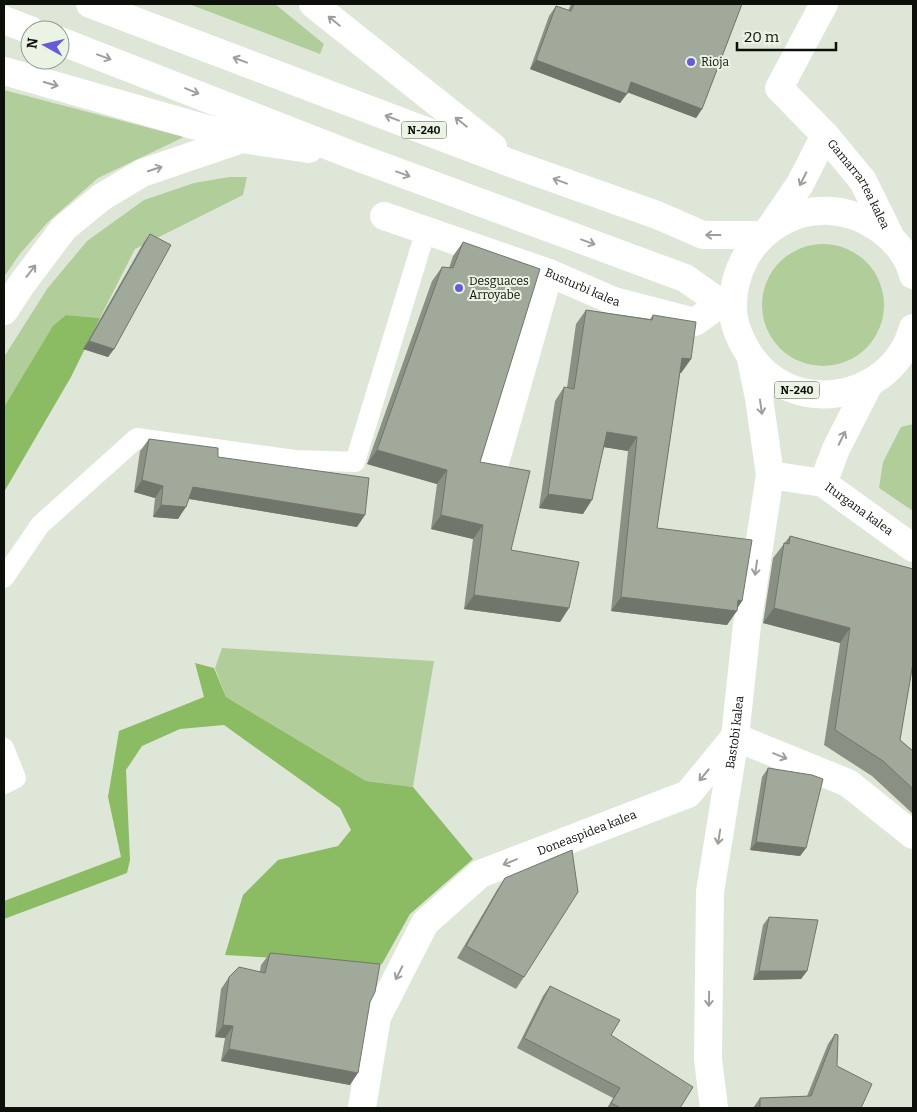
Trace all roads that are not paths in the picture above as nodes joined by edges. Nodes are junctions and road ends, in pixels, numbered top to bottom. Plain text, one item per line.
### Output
1 (90, 4) edge
2 (313, 4) edge
3 (824, 4) edge
4 (4, 20) edge
5 (20, 26) edge
6 (70, 45) edge
7 (4, 71) edge
8 (825, 135) junction
9 (242, 139) junction
10 (357, 157) junction
11 (513, 164) junction
12 (384, 216) dead end
13 (426, 230) junction
14 (766, 232) junction
15 (890, 236) junction
16 (548, 273) junction
17 (913, 275) edge
18 (727, 308) junction
19 (4, 311) edge
20 (913, 328) edge
21 (752, 359) junction
22 (904, 366) edge
23 (869, 384) junction
24 (495, 463) edge
25 (770, 475) junction
26 (823, 483) junction
27 (913, 548) edge
28 (4, 578) edge
29 (735, 737) junction
30 (4, 748) edge
31 (4, 784) edge
32 (913, 835) edge
33 (362, 1108) edge
34 (714, 1108) edge

11 -> 1 main road, N-240
11 -> 2 main road
3 - 8 main road, Gamarrartea kalea
4 - 5 main road
6 -> 10 main road
7 -> 9 main road
8 -> 14 main road, Gamarrartea kalea
8 - 15 main road, Gamarrartea kalea
9 - 10 main road
19 -> 9 main road
10 -> 18 main road
14 -> 11 main road, N-240
12 - 13 main road, Busturbi kalea
13 - 16 main road, Busturbi kalea
13 - 28 lane
14 - 15 main road, N-240
14 - 18 main road, N-240
15 - 17 main road, N-240
16 - 18 main road, Busturbi kalea
16 - 24 main road
18 - 21 main road, N-240
20 - 22 main road, N-240
21 - 23 main road, N-240
21 -> 25 main road, Bastobi kalea
22 - 23 main road, N-240
26 -> 23 main road
25 - 26 main road, Iturgana kalea
25 -> 29 main road, Bastobi kalea
26 - 27 main road, Iturgana kalea
29 -> 32 main road
29 -> 33 main road, Doneaspidea kalea
29 -> 34 main road, Bastobi kalea
30 - 31 lane

